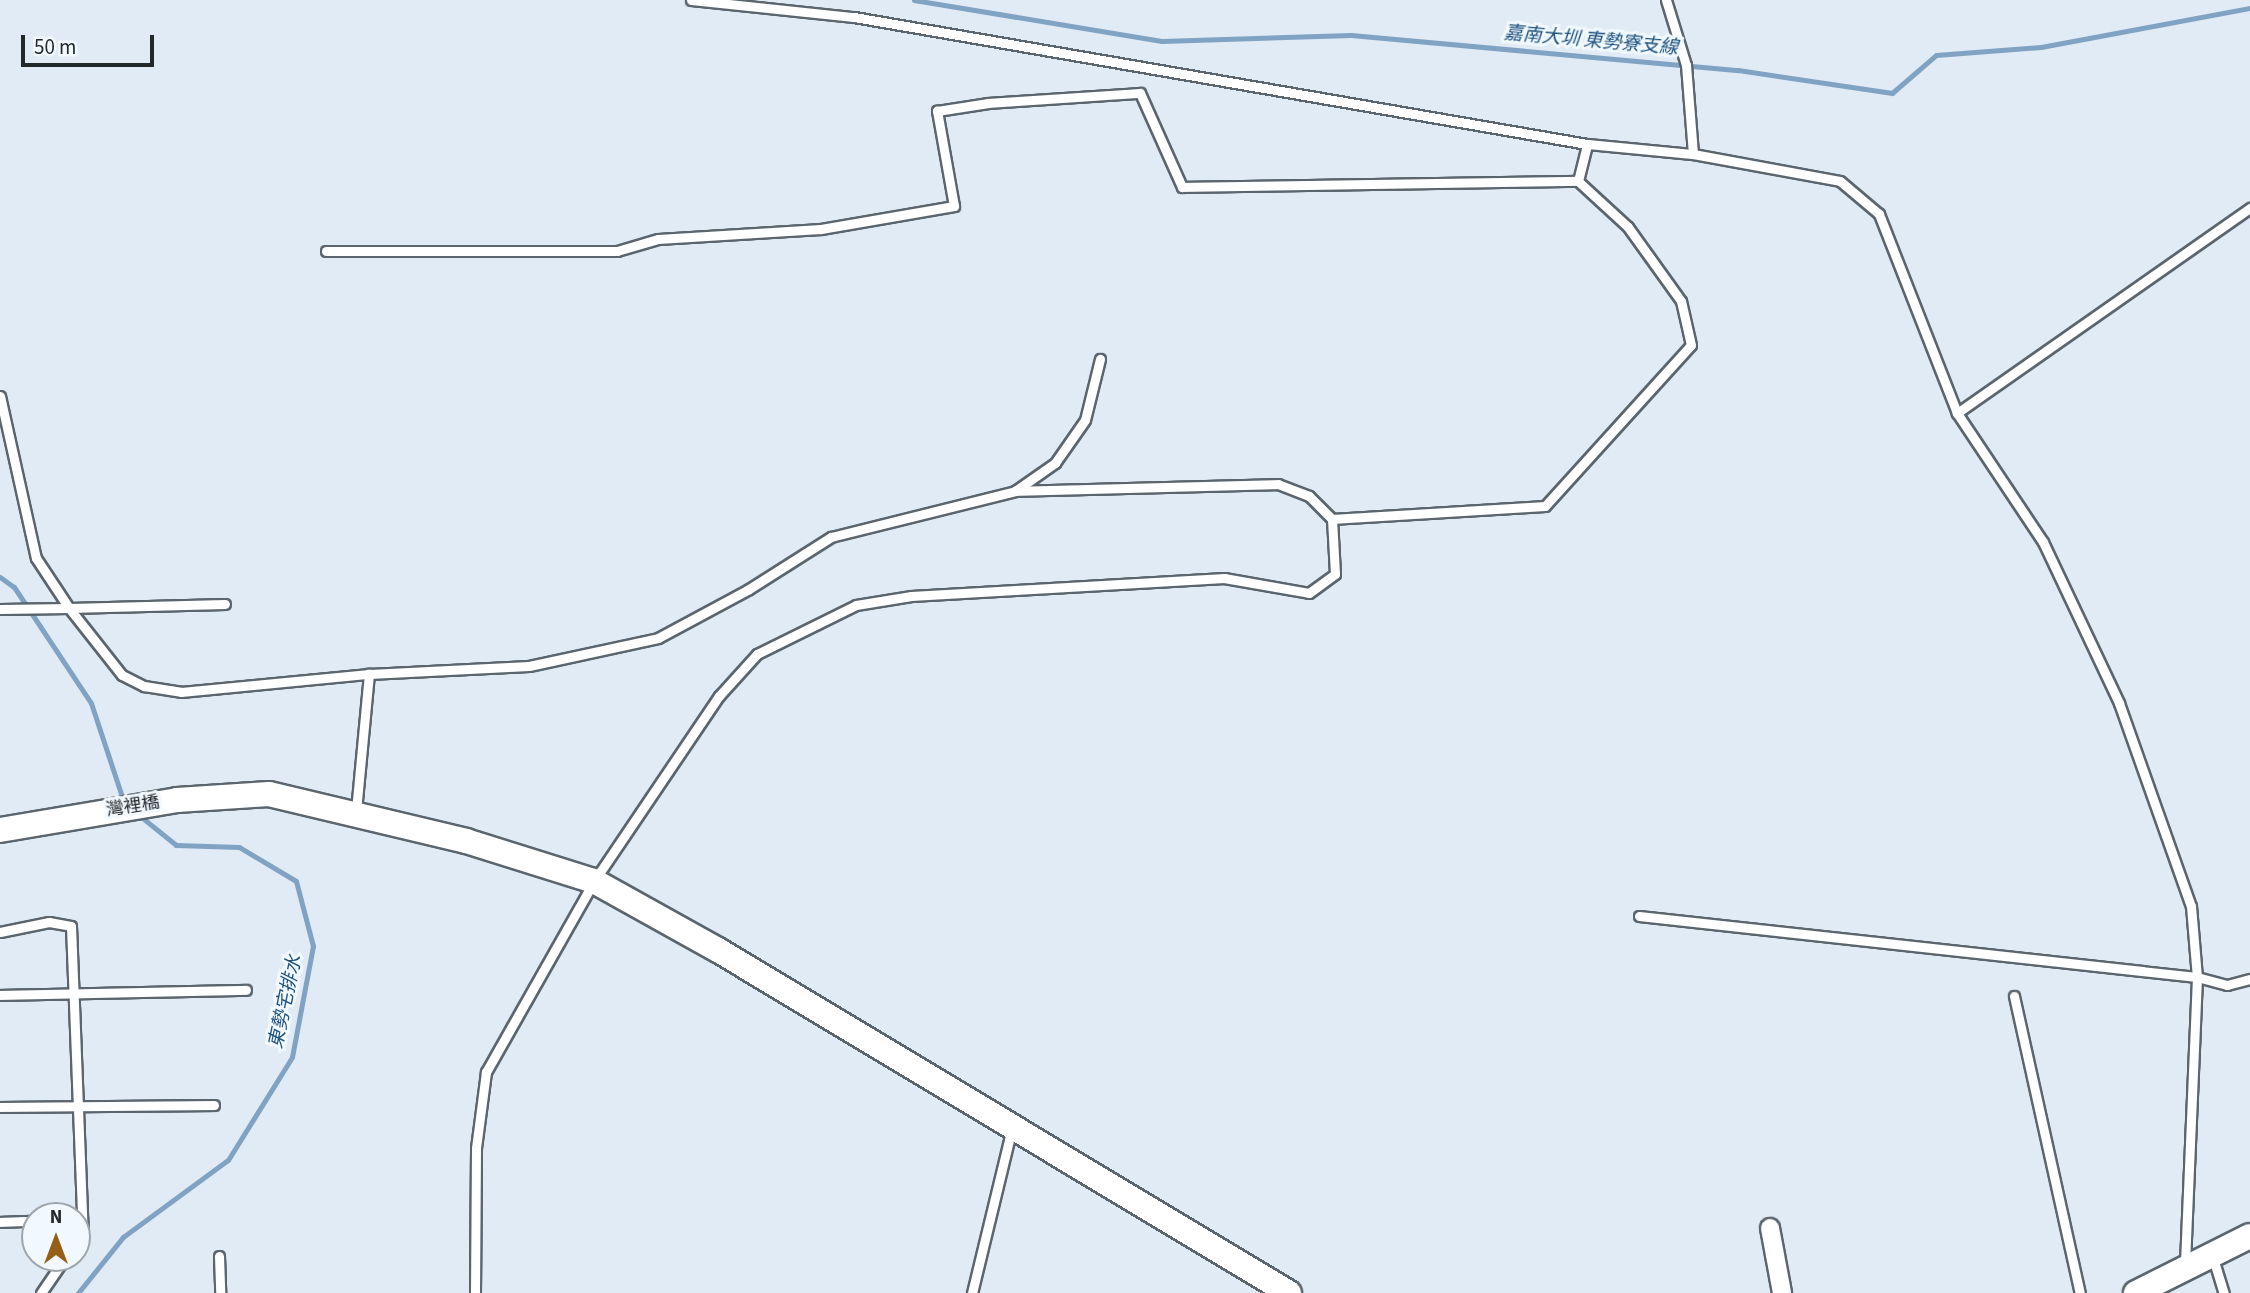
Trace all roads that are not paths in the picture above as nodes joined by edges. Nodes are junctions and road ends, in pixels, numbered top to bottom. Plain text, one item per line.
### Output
1 (691, 0) edge
2 (1666, 0) edge
3 (762, 4) edge
4 (1587, 144) junction
5 (1693, 154) junction
6 (1578, 181) junction
7 (2250, 208) edge
8 (326, 251) dead end
9 (1100, 359) dead end
10 (0, 397) edge
11 (1956, 413) junction
12 (1015, 491) junction
13 (1332, 519) junction
14 (225, 604) dead end
15 (69, 608) junction
16 (0, 609) edge
17 (369, 674) junction
18 (355, 812) junction
19 (0, 830) edge
20 (594, 881) junction
21 (1639, 916) dead end
22 (0, 932) edge
23 (2197, 977) junction
24 (2250, 979) edge
25 (246, 990) dead end
26 (0, 995) edge
27 (72, 996) junction
28 (2014, 996) dead end
29 (214, 1105) dead end
30 (0, 1107) edge
31 (78, 1108) junction
32 (1012, 1128) junction
33 (80, 1202) edge
34 (21, 1221) edge
35 (0, 1222) edge
36 (1770, 1228) dead end
37 (2250, 1236) edge
38 (219, 1256) dead end
39 (2213, 1256) junction
40 (2185, 1267) junction
41 (55, 1272) edge
42 (41, 1293) edge
43 (220, 1293) edge
44 (475, 1293) edge
45 (972, 1293) edge
46 (1289, 1293) edge
47 (1782, 1293) edge
48 (2080, 1293) edge
49 (2136, 1293) edge
50 (2224, 1293) edge

1 - 3 lane
2 - 5 lane
3 - 4 lane
4 - 5 lane
4 - 6 lane
5 - 11 lane
6 - 8 lane
6 - 13 lane
7 - 11 lane
9 - 12 lane
10 - 15 lane
11 - 23 lane
12 - 13 lane
12 - 17 lane
13 - 20 lane
14 - 15 lane
15 - 16 lane
15 - 17 lane
17 - 18 lane
18 - 19 street, 灣裡橋
18 - 20 street, 灣裡橋
20 - 32 street, 灣裡橋
20 - 44 lane
21 - 23 lane
22 - 27 lane
23 - 24 lane
23 - 40 lane
25 - 27 lane
26 - 27 lane
27 - 31 lane
28 - 48 lane
29 - 31 lane
30 - 31 lane
31 - 33 lane
32 - 45 lane
32 - 46 street, 灣裡橋
34 - 35 lane
36 - 47 street
37 - 39 street
38 - 43 lane
39 - 40 street
39 - 50 lane
40 - 49 street
41 - 42 lane

